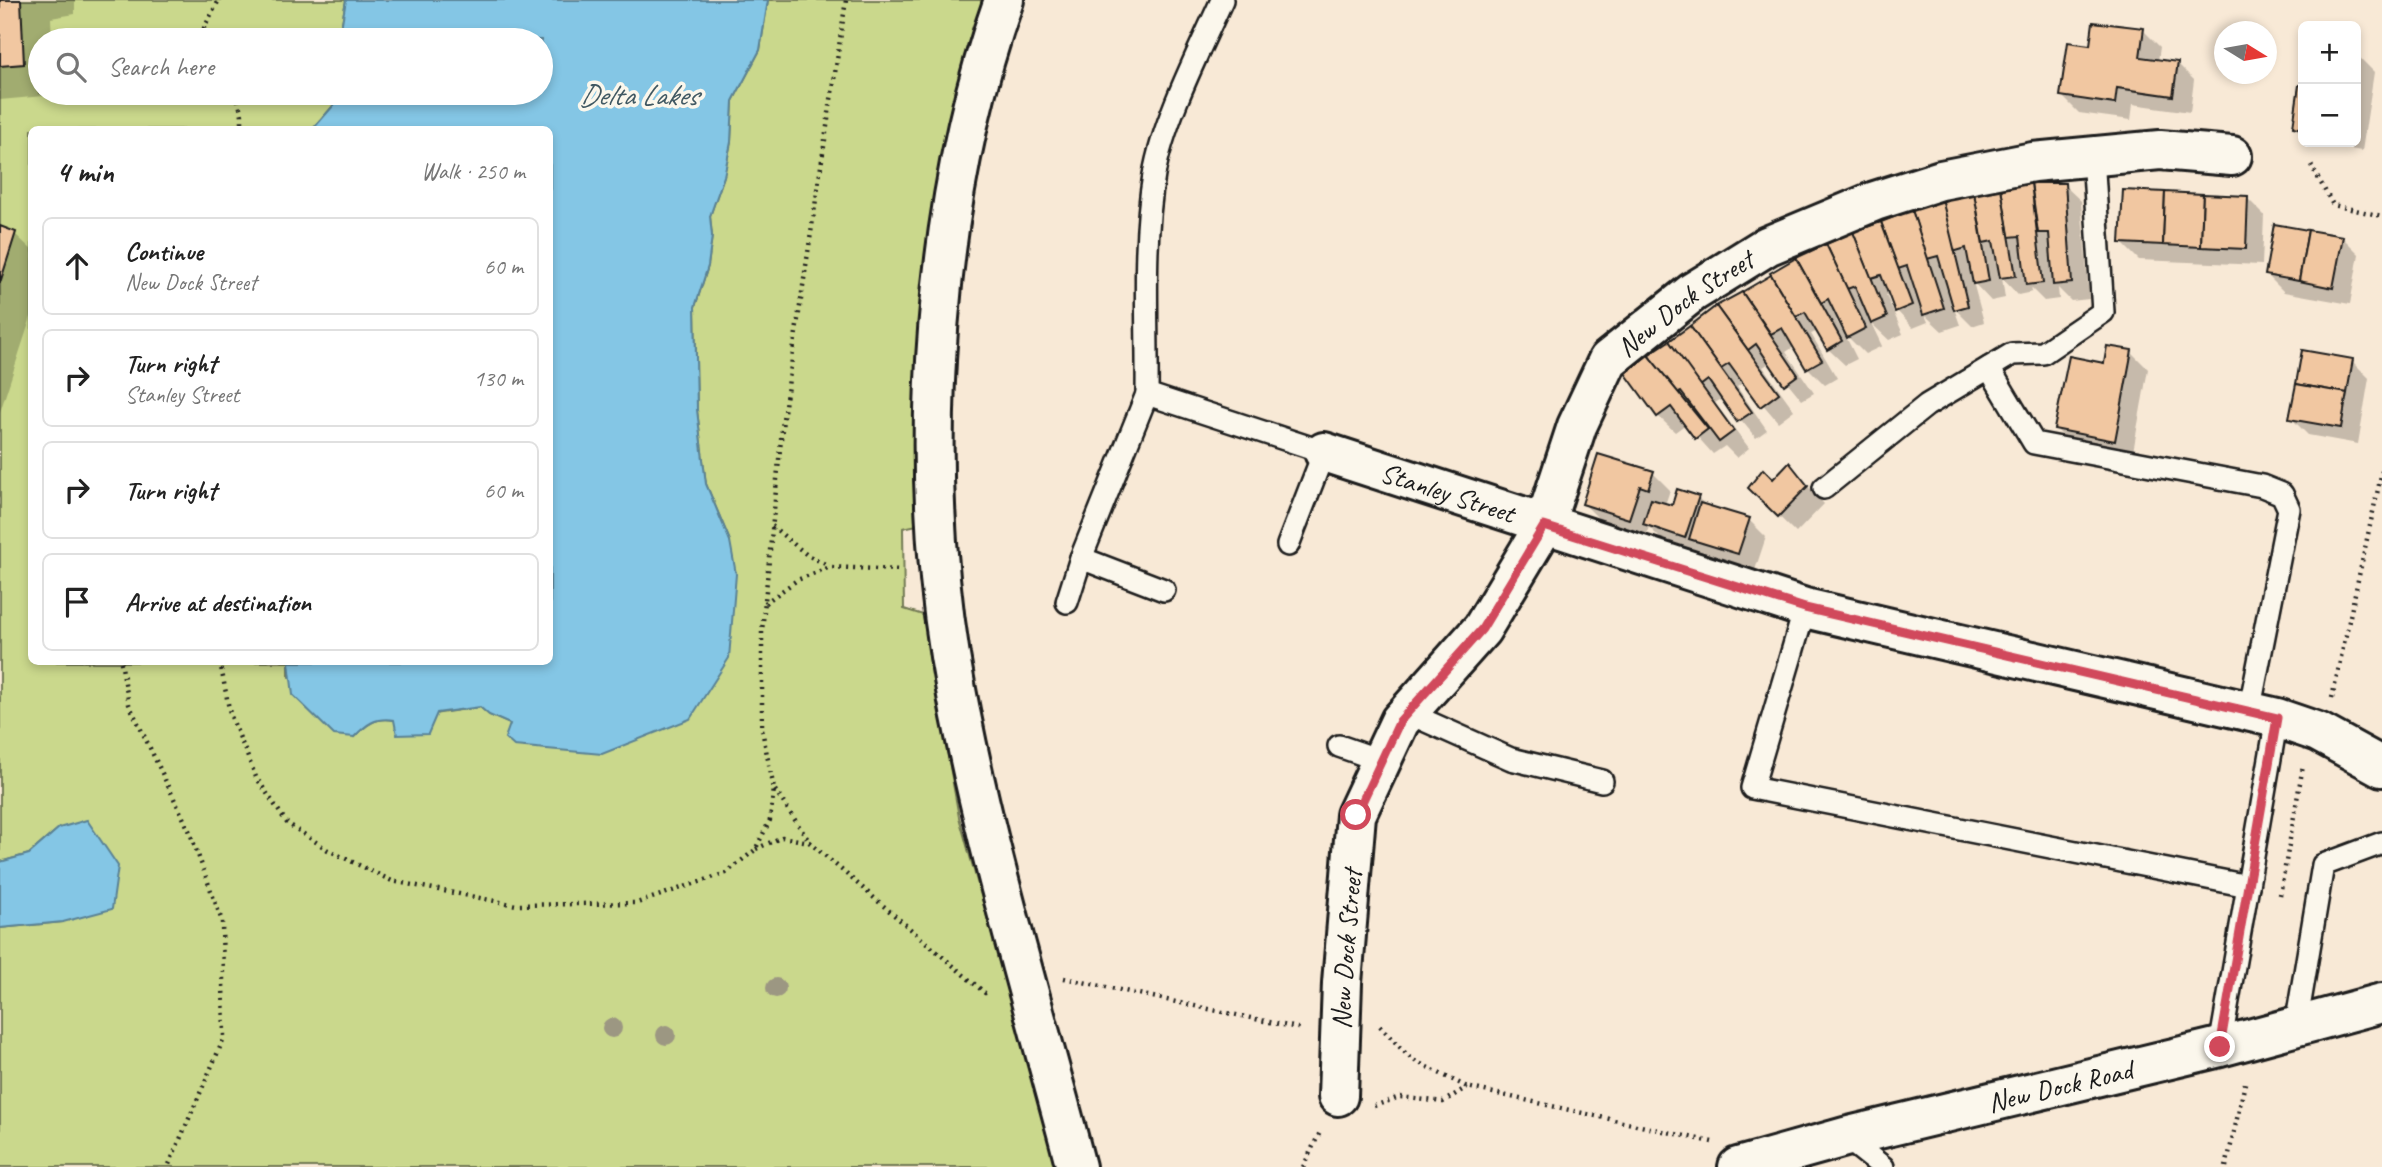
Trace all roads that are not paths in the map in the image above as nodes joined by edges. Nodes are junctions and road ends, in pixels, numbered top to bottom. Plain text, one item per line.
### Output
1 (1004, 0) edge
2 (1222, 0) edge
3 (2093, 156) junction
4 (2232, 156) dead end
5 (1989, 368) junction
6 (1147, 394) junction
7 (1324, 452) junction
8 (1824, 488) dead end
9 (1544, 526) junction
10 (1288, 545) dead end
11 (1081, 558) junction
12 (1164, 590) dead end
13 (1067, 602) dead end
14 (1805, 608) junction
15 (1408, 713) junction
16 (2263, 715) junction
17 (1339, 746) dead end
18 (1382, 761) junction
19 (2382, 767) edge
20 (1602, 781) dead end
21 (2382, 843) edge
22 (2248, 886) junction
23 (2382, 1003) edge
24 (2296, 1026) junction
25 (2236, 1042) junction
26 (1339, 1096) road end
27 (1845, 1137) junction
28 (1076, 1167) edge
29 (1738, 1167) edge
30 (1883, 1167) edge

1 - 28 street
2 - 6 lane
3 - 4 street, New Dock Street
3 - 5 lane
3 - 9 street, New Dock Street
5 - 8 lane
5 - 16 lane
6 - 7 lane
6 - 11 lane
7 - 9 street, Stanley Street
7 - 10 lane
9 - 14 street, Stanley Street
9 - 15 street, New Dock Street
11 - 12 lane
11 - 13 lane
14 - 16 street, Stanley Street
14 - 22 lane
15 - 18 street, New Dock Street
15 - 20 lane
16 - 19 street, Stanley Street
16 - 22 lane
17 - 18 lane
18 - 26 street, New Dock Street
21 - 24 lane
22 - 25 lane
23 - 24 street, New Dock Road
24 - 25 street, New Dock Road
25 - 27 street, New Dock Road
27 - 29 street, New Dock Road
27 - 30 lane

